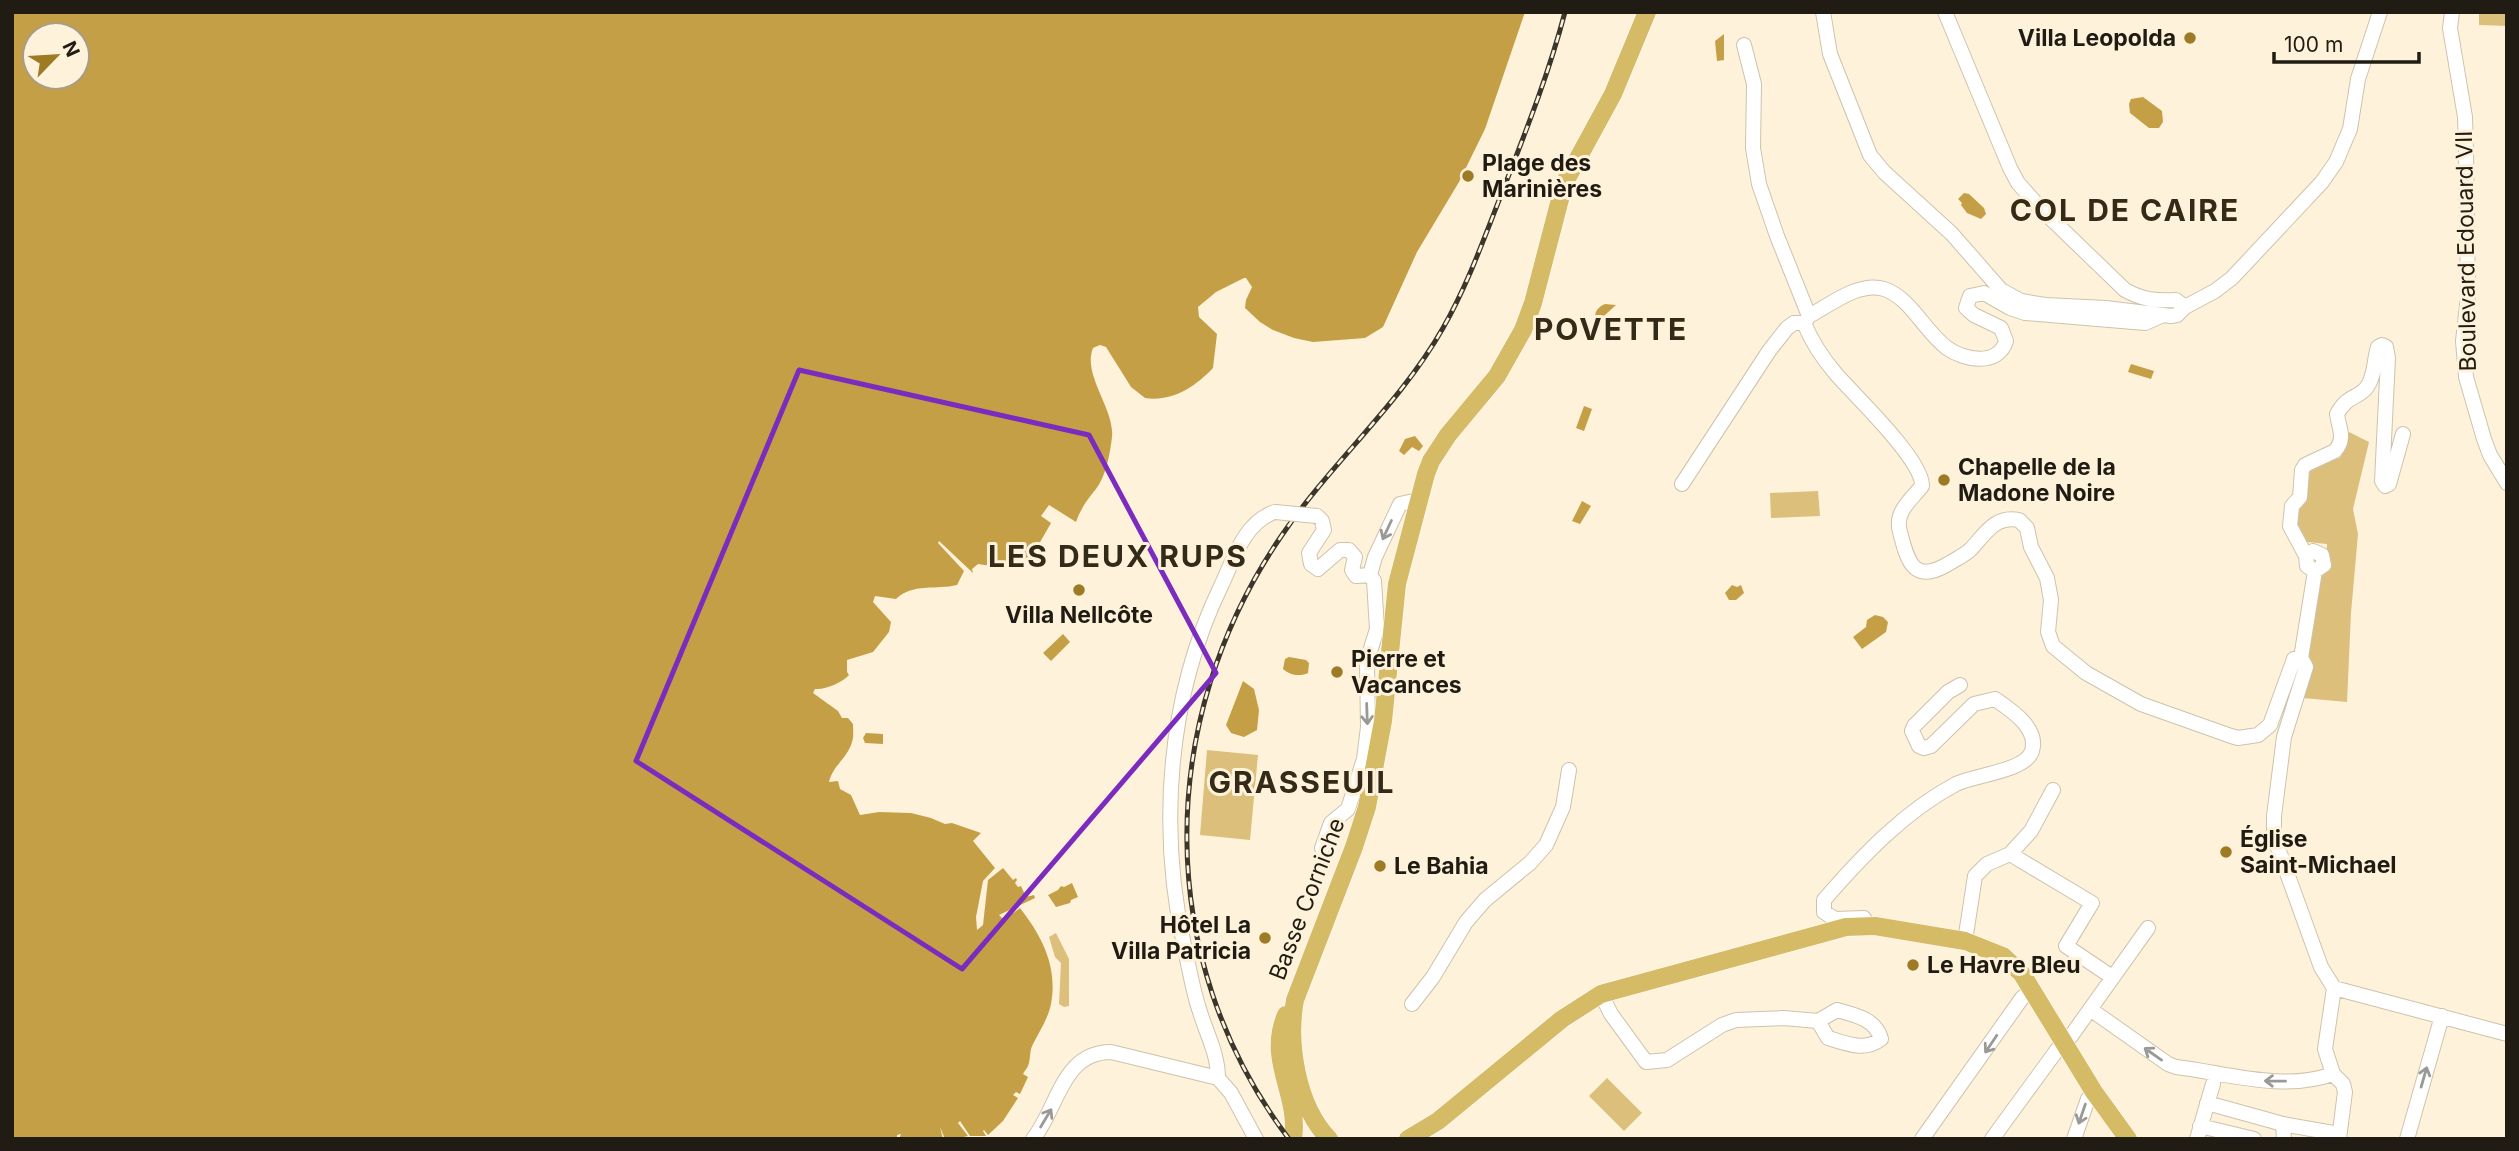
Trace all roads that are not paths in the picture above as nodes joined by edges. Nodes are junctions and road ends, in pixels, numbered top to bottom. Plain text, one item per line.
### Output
1 (1647, 12) edge
2 (1824, 12) edge
3 (1945, 12) edge
4 (2380, 12) edge
5 (2452, 12) edge
6 (1744, 45) dead end
7 (2185, 307) junction
8 (2161, 315) junction
9 (1806, 319) junction
10 (2403, 434) dead end
11 (2507, 483) edge
12 (1682, 484) dead end
13 (1418, 500) junction
14 (1370, 575) junction
15 (2301, 658) junction
16 (1960, 685) dead end
17 (1569, 770) dead end
18 (2053, 789) dead end
19 (1322, 848) dead end
20 (2010, 854) junction
21 (1875, 926) junction
22 (2148, 928) dead end
23 (1965, 941) junction
24 (2112, 977) junction
25 (2334, 988) junction
26 (2032, 990) junction
27 (1601, 994) junction
28 (1412, 1003) dead end
29 (2090, 1009) junction
30 (2442, 1016) junction
31 (1818, 1021) dead end
32 (2507, 1034) edge
33 (2064, 1044) junction
34 (1286, 1056) junction
35 (2333, 1074) junction
36 (1218, 1078) junction
37 (2213, 1084) dead end
38 (2094, 1092) junction
39 (2207, 1103) junction
40 (2283, 1124) junction
41 (2198, 1132) edge
42 (1294, 1135) edge
43 (1326, 1136) edge
44 (2339, 1136) edge
45 (1033, 1139) edge
46 (1256, 1139) edge
47 (1408, 1139) edge
48 (1922, 1139) edge
49 (1992, 1139) edge
50 (2074, 1139) edge
51 (2129, 1139) edge
52 (2254, 1139) edge
53 (2284, 1139) edge
54 (2407, 1139) edge

1 - 13 main road, Basse Corniche
2 - 8 street
3 - 7 street
4 - 7 street
5 - 11 street, Boulevard Edouard VII
6 - 9 street
7 - 8 street
8 - 9 street
9 - 12 street
9 - 15 street
10 - 15 street
13 -> 14 street
13 - 34 main road, Basse Corniche
14 -> 19 street
14 - 36 street, bridge
15 - 25 street
16 - 21 street
17 - 28 street
18 - 20 street
20 - 23 street
20 - 24 street
21 - 23 main road
21 - 27 main road
22 - 24 street
23 - 26 main road
24 - 29 street
25 - 30 street
25 - 35 street
26 - 33 main road
26 -> 48 street
27 - 31 street
27 - 47 main road
29 - 33 street
35 -> 29 street
30 - 32 street
54 -> 30 street
33 - 38 main road
33 - 49 street
34 - 42 main road
34 - 43 main road
35 - 44 street
45 -> 36 street
36 - 46 street
37 - 39 street
38 -> 50 street
38 - 51 main road
39 - 40 street
39 - 41 street
40 - 44 street
40 - 53 street
41 - 52 street

